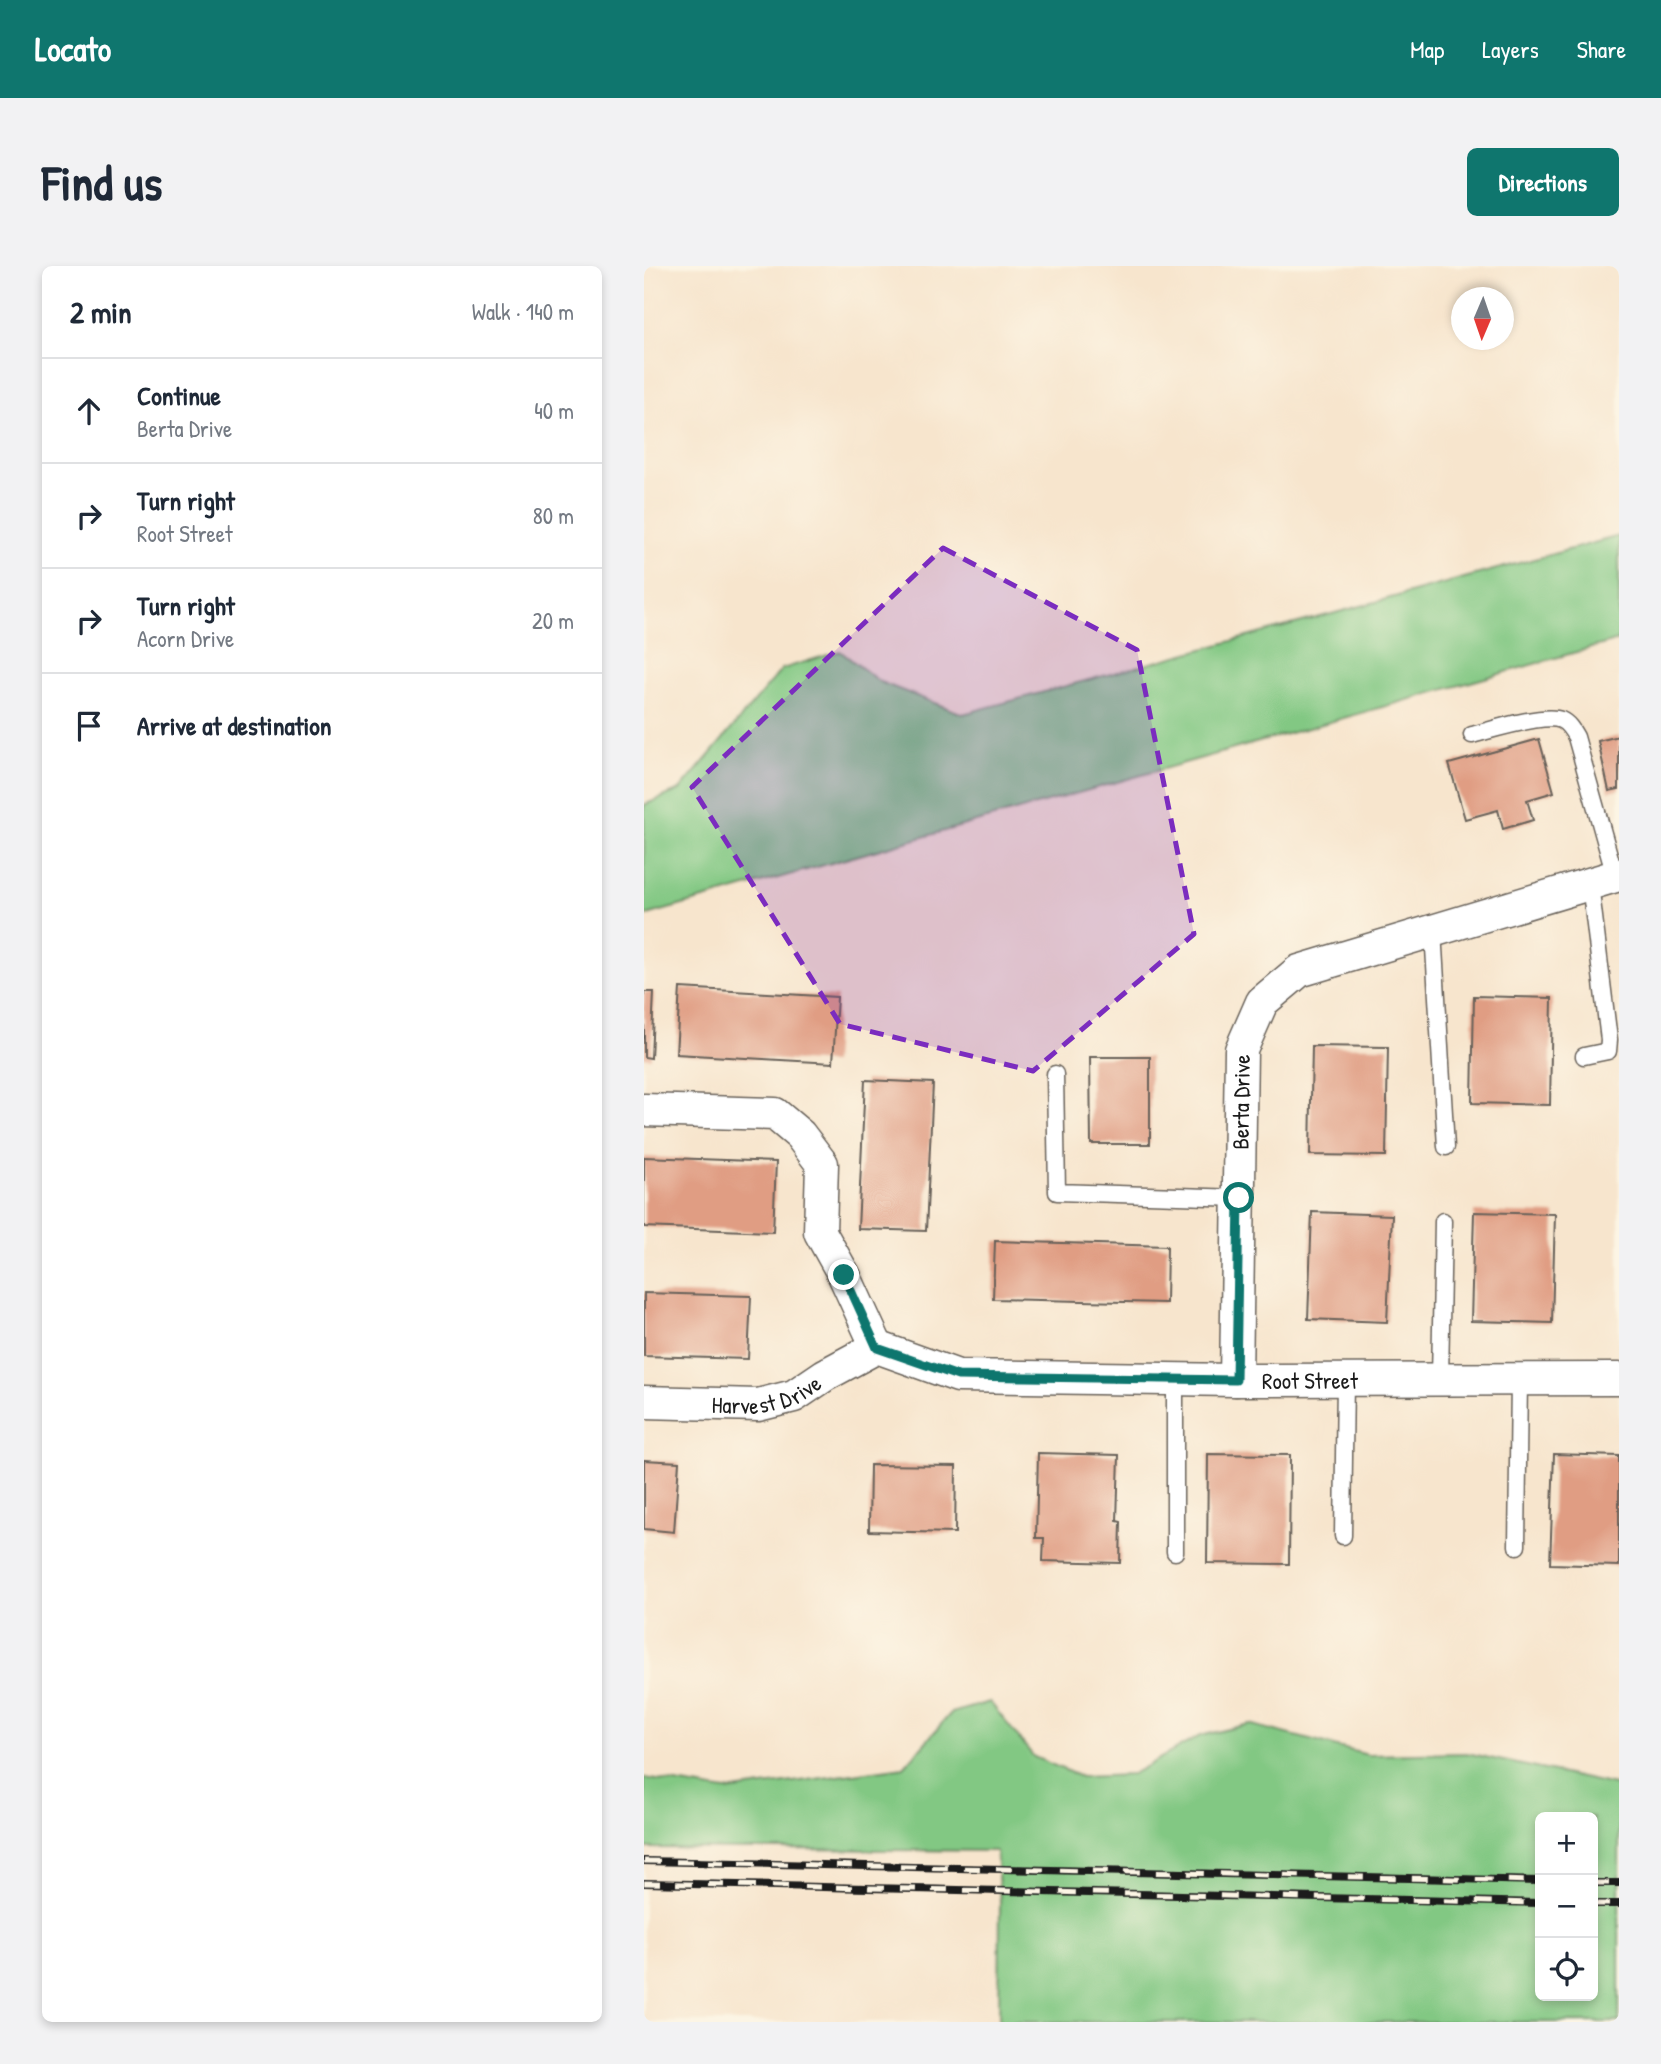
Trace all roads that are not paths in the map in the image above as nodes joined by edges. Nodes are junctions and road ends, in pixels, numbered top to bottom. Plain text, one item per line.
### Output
1 (1472, 735) dead end
2 (1608, 878) edge
3 (1433, 931) junction
4 (1584, 1056) dead end
5 (1055, 1074) dead end
6 (644, 1110) edge
7 (1446, 1147) dead end
8 (1239, 1198) junction
9 (1443, 1221) dead end
10 (877, 1348) junction
11 (1175, 1378) junction
12 (1345, 1379) junction
13 (1440, 1379) junction
14 (1519, 1379) junction
15 (1619, 1379) edge
16 (1236, 1380) junction
17 (644, 1402) edge
18 (1343, 1536) dead end
19 (1517, 1546) dead end
20 (1175, 1552) dead end

1 - 2 lane
2 - 3 street, Berta Drive
2 - 4 lane
3 - 7 lane
3 - 8 street, Berta Drive
5 - 8 lane
6 - 10 street
8 - 16 street, Berta Drive
9 - 13 lane
10 - 11 street, Root Street
10 - 17 street, Harvest Drive
11 - 16 street, Root Street
11 - 20 lane
12 - 13 street, Root Street
12 - 16 street, Root Street
12 - 18 lane
13 - 14 street, Root Street
14 - 15 street, Root Street
14 - 19 lane

